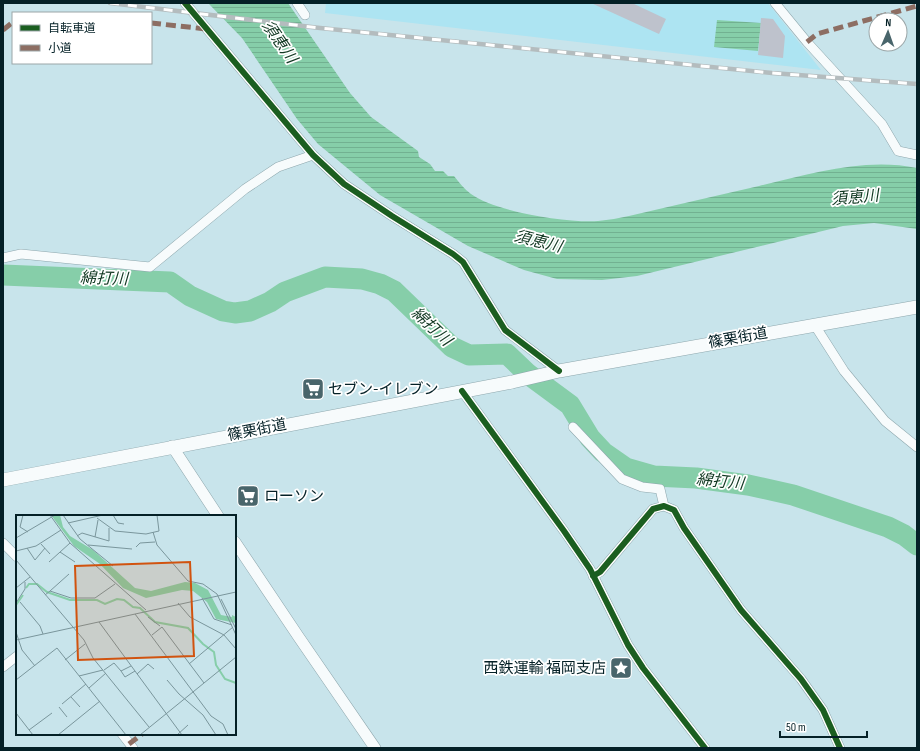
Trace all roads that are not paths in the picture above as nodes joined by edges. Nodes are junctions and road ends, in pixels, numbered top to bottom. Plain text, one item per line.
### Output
1 (185, 3) edge
2 (297, 3) edge
3 (775, 3) edge
4 (305, 15) dead end
5 (313, 155) junction
6 (917, 155) edge
7 (3, 258) edge
8 (917, 307) edge
9 (814, 324) junction
10 (559, 371) junction
11 (462, 391) junction
12 (573, 427) dead end
13 (172, 446) junction
14 (917, 447) edge
15 (3, 480) edge
16 (664, 506) junction
17 (217, 515) edge
18 (3, 542) edge
19 (236, 543) edge
20 (16, 556) edge
21 (593, 576) junction
22 (16, 657) edge
23 (3, 667) edge
24 (123, 735) edge
25 (133, 748) edge
26 (375, 748) edge
27 (705, 748) edge
28 (840, 748) edge

1 - 5 street
2 - 4 street
3 - 6 street
5 - 7 street
5 - 10 street
8 - 9 main road, 篠栗街道
9 - 10 main road, 篠栗街道
9 - 14 street
10 - 11 main road, 篠栗街道
11 - 13 main road, 篠栗街道
11 - 21 street
12 - 16 street
13 - 15 main road, 篠栗街道
13 - 17 street
16 - 21 street
16 - 28 street
18 - 20 street
19 - 26 street
21 - 27 street
22 - 23 street
24 - 25 street

